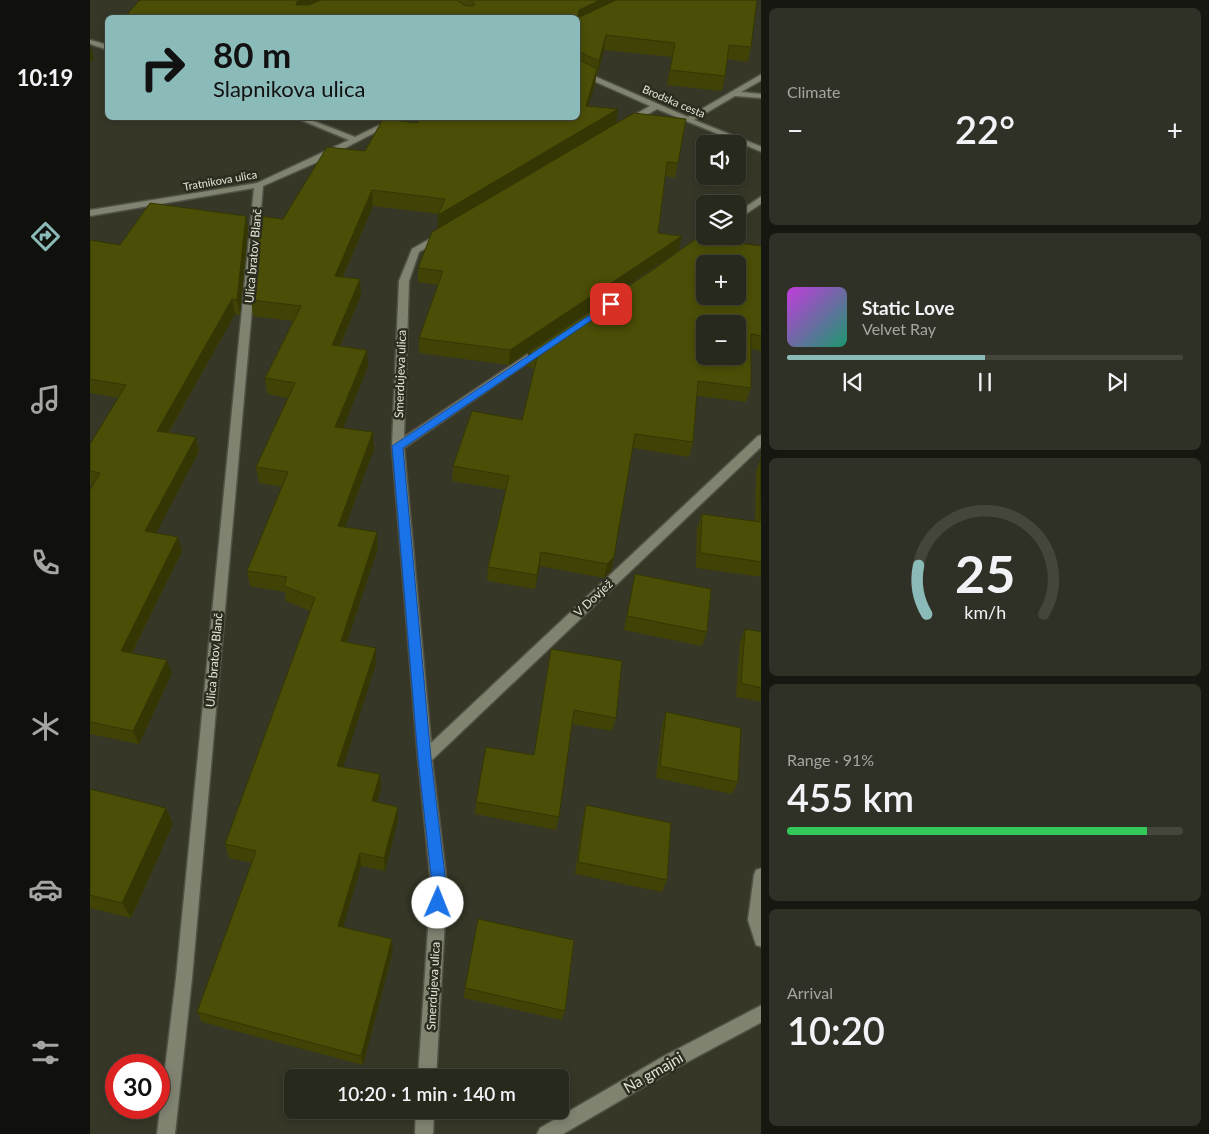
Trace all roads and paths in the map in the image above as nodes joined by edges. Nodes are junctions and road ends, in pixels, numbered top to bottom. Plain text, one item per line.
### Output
1 (90, 42) edge
2 (105, 47) edge
3 (580, 72) edge
4 (761, 77) edge
5 (733, 93) junction
6 (761, 96) edge
7 (656, 106) junction
8 (305, 120) edge
9 (395, 120) edge
10 (688, 120) junction
11 (623, 126) edge
12 (356, 140) junction
13 (761, 150) edge
14 (260, 185) junction
15 (761, 200) edge
16 (746, 210) edge
17 (90, 213) edge
18 (456, 226) edge
19 (554, 342) edge
20 (761, 440) edge
21 (398, 446) junction
22 (424, 758) junction
23 (761, 882) edge
24 (761, 937) edge
25 (761, 1014) edge
26 (428, 1069) edge
27 (425, 1119) edge
28 (166, 1134) edge
29 (424, 1134) edge
30 (546, 1134) edge

1 - 2 street
3 - 7 street, Brodska cesta
4 - 5 street
5 - 6 street
5 - 10 street
7 - 10 street, Brodska cesta
7 - 11 street
8 - 12 street
9 - 12 street, Tratnikova ulica
10 - 13 street, Brodska cesta
12 - 14 street, Tratnikova ulica
14 - 17 street, Tratnikova ulica
14 - 28 street, Ulica bratov Blanč
15 - 16 street
18 - 21 street, Smerdujeva ulica
19 - 21 street
20 - 22 street, V Dovjež
21 - 22 street, Smerdujeva ulica
22 - 26 street, Smerdujeva ulica
23 - 24 street
25 - 30 street, Na gmajni
27 - 29 street

